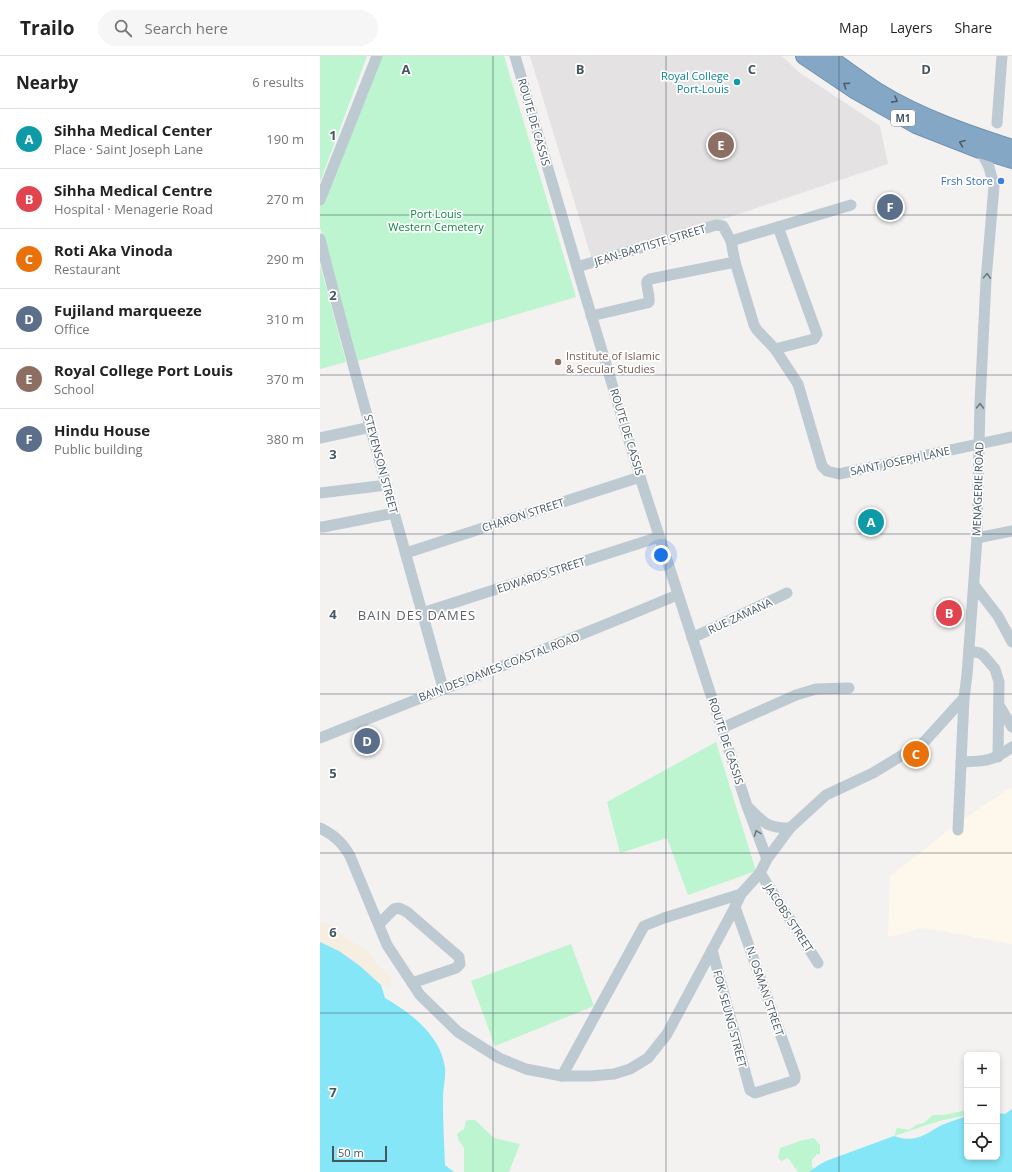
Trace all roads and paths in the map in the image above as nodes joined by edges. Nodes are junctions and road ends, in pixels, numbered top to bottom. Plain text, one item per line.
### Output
1 (377, 56) edge
2 (515, 56) edge
3 (804, 56) edge
4 (827, 56) edge
5 (1002, 56) edge
6 (996, 123) dead end
7 (1012, 148) edge
8 (980, 150) junction
9 (1012, 160) edge
10 (320, 200) edge
11 (851, 205) dead end
12 (723, 226) joint
13 (778, 227) junction
14 (320, 239) edge
15 (731, 241) junction
16 (735, 262) junction
17 (577, 267) junction
18 (592, 316) junction
19 (775, 349) junction
20 (371, 427) junction
21 (1012, 437) edge
22 (320, 438) edge
23 (980, 445) junction
24 (640, 477) junction
25 (387, 485) junction
26 (320, 493) edge
27 (394, 513) junction
28 (320, 527) edge
29 (1012, 531) edge
30 (660, 537) junction
31 (977, 538) junction
32 (406, 553) junction
33 (974, 584) junction
34 (787, 593) dead end
35 (677, 595) junction
36 (422, 613) junction
37 (692, 638) junction
38 (1012, 642) edge
39 (969, 651) junction
40 (443, 688) junction
41 (849, 688) dead end
42 (964, 698) junction
43 (999, 704) junction
44 (1012, 727) edge
45 (722, 728) junction
46 (320, 738) edge
47 (1012, 747) edge
48 (998, 757) junction
49 (961, 762) junction
50 (747, 806) junction
51 (320, 828) edge
52 (790, 828) junction
53 (958, 830) dead end
54 (767, 859) junction
55 (760, 872) junction
56 (741, 894) junction
57 (736, 907) junction
58 (379, 924) junction
59 (712, 950) junction
60 (818, 963) dead end
61 (412, 983) junction
62 (562, 1076) junction
63 (749, 1087) joint

1 - 10 street
2 - 17 street, ROUTE DE CASSIS
8 -> 3 highway, M1
4 -> 7 highway, M1
5 - 6 street
8 - 9 highway, M1
23 -> 8 street, MENAGERIE ROAD
11 - 13 street
12 - 15 street, SAINT JOSEPH LANE
12 - 17 street, JEAN-BAPTISTE STREET
13 - 15 street
13 - 19 street
14 - 20 street, STEVENSON STREET
15 - 16 street, SAINT JOSEPH LANE
16 - 18 street
16 - 19 street, SAINT JOSEPH LANE
17 - 18 street, ROUTE DE CASSIS
18 - 24 street, ROUTE DE CASSIS
19 - 23 street, SAINT JOSEPH LANE
20 - 22 street
20 - 25 street, STEVENSON STREET
21 - 23 street, SAINT JOSEPH LANE
23 - 31 street, MENAGERIE ROAD
24 - 30 street, ROUTE DE CASSIS
24 - 32 street, CHARON STREET
25 - 26 street
25 - 27 street, STEVENSON STREET
27 - 28 street
27 - 32 street, STEVENSON STREET
29 - 31 street
30 - 35 street, ROUTE DE CASSIS
30 - 36 street, EDWARDS STREET
31 - 33 street, MENAGERIE ROAD
32 - 36 street, STEVENSON STREET
33 - 38 street
33 - 39 street, MENAGERIE ROAD
34 - 37 street, RUE ZAMANA
35 - 37 street, ROUTE DE CASSIS
35 - 40 street, BAIN DES DAMES COASTAL ROAD
36 - 40 street, STEVENSON STREET
37 - 45 street, ROUTE DE CASSIS
39 - 42 street, MENAGERIE ROAD
39 - 43 street
40 - 46 street, BAIN DES DAMES COASTAL ROAD
41 - 45 street
42 - 49 street, MENAGERIE ROAD
42 - 52 street
43 - 44 street
43 - 48 street
45 - 50 street, ROUTE DE CASSIS
47 - 48 street
48 - 49 street
49 - 53 street, MENAGERIE ROAD
50 - 52 street
54 -> 50 street, ROUTE DE CASSIS
51 - 58 street
52 - 54 street
54 - 55 street
55 - 56 street
55 - 60 street, JACOBS STREET
56 - 57 street
56 - 62 street
57 - 59 street
57 - 63 street, N. OSMAN STREET
58 - 61 street
58 - 61 street
59 - 62 street
59 - 63 street, FOK SEUNG STREET
61 - 62 street

